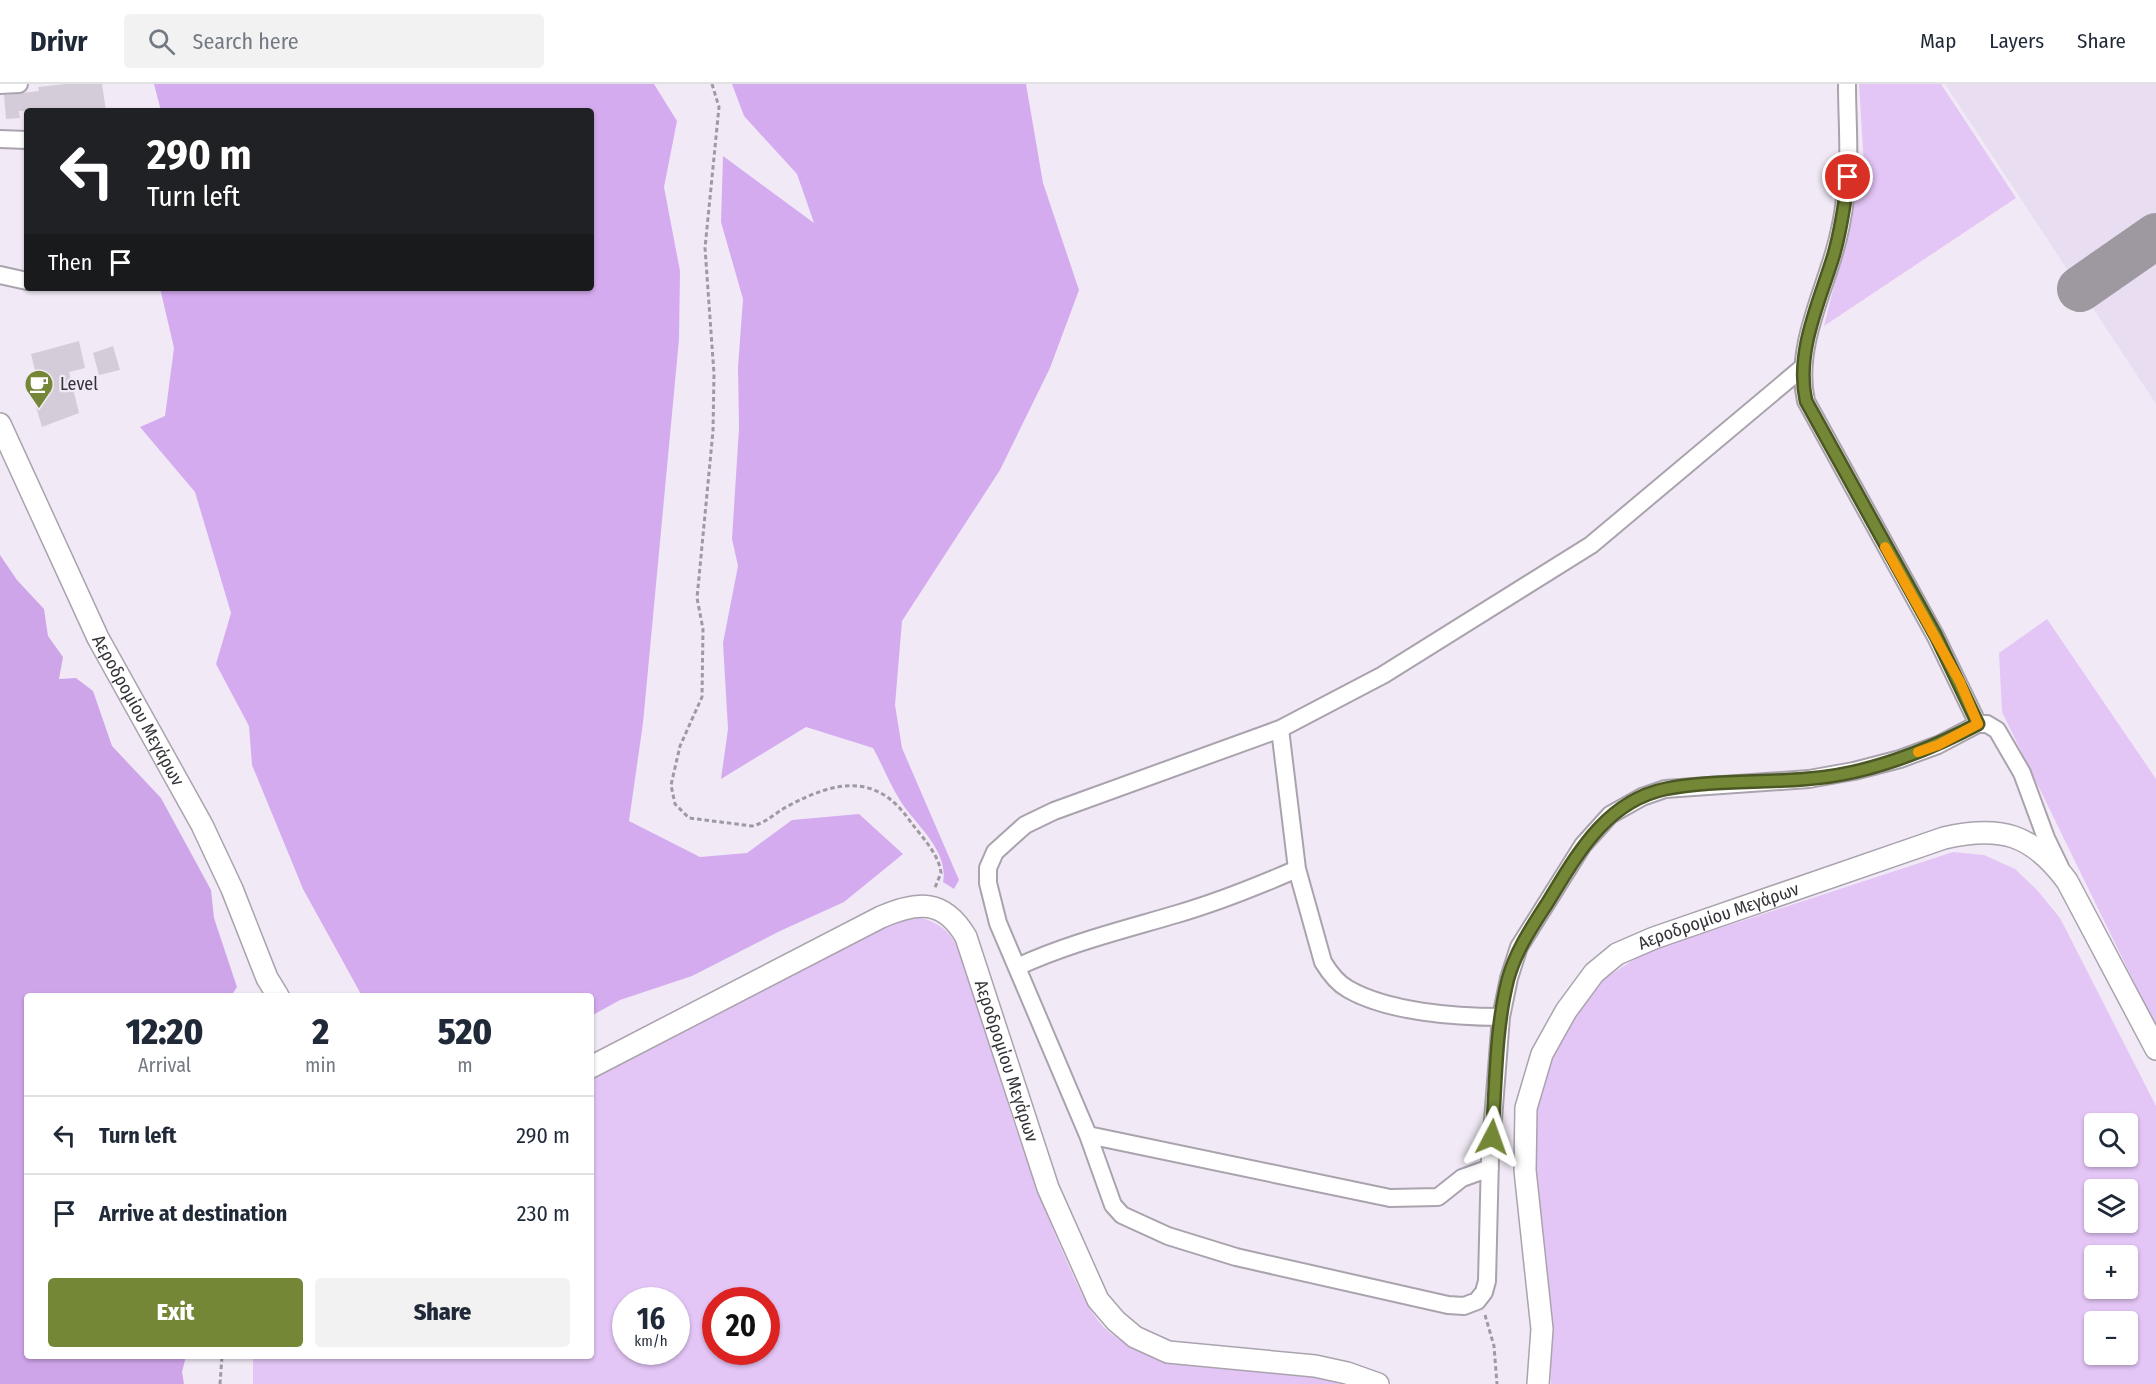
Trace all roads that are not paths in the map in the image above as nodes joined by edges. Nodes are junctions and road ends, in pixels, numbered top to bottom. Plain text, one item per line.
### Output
1 (19, 84) edge
2 (1847, 84) edge
3 (0, 85) edge
4 (0, 139) edge
5 (24, 140) edge
6 (0, 275) edge
7 (24, 279) edge
8 (1802, 368) junction
9 (0, 424) edge
10 (1978, 724) junction
11 (1280, 729) junction
12 (1297, 869) junction
13 (2067, 881) junction
14 (1017, 967) junction
15 (276, 993) edge
16 (1501, 1017) junction
17 (2156, 1049) edge
18 (594, 1065) edge
19 (1088, 1135) junction
20 (1490, 1168) junction
21 (1378, 1384) edge
22 (1538, 1384) edge

1 - 3 street
2 - 8 street
4 - 5 street
6 - 7 street
8 - 10 street
8 - 11 street
9 - 15 main road, Αεροδρομίου Μεγάρων
10 - 13 street
10 - 16 street
11 - 12 street
11 - 14 street
12 - 14 street
12 - 16 street
13 - 17 main road, Αεροδρομίου Μεγάρων
13 - 22 main road, Αεροδρομίου Μεγάρων
14 - 19 street
16 - 20 street
18 - 21 main road, Αεροδρομίου Μεγάρων
19 - 20 street
19 - 20 street

